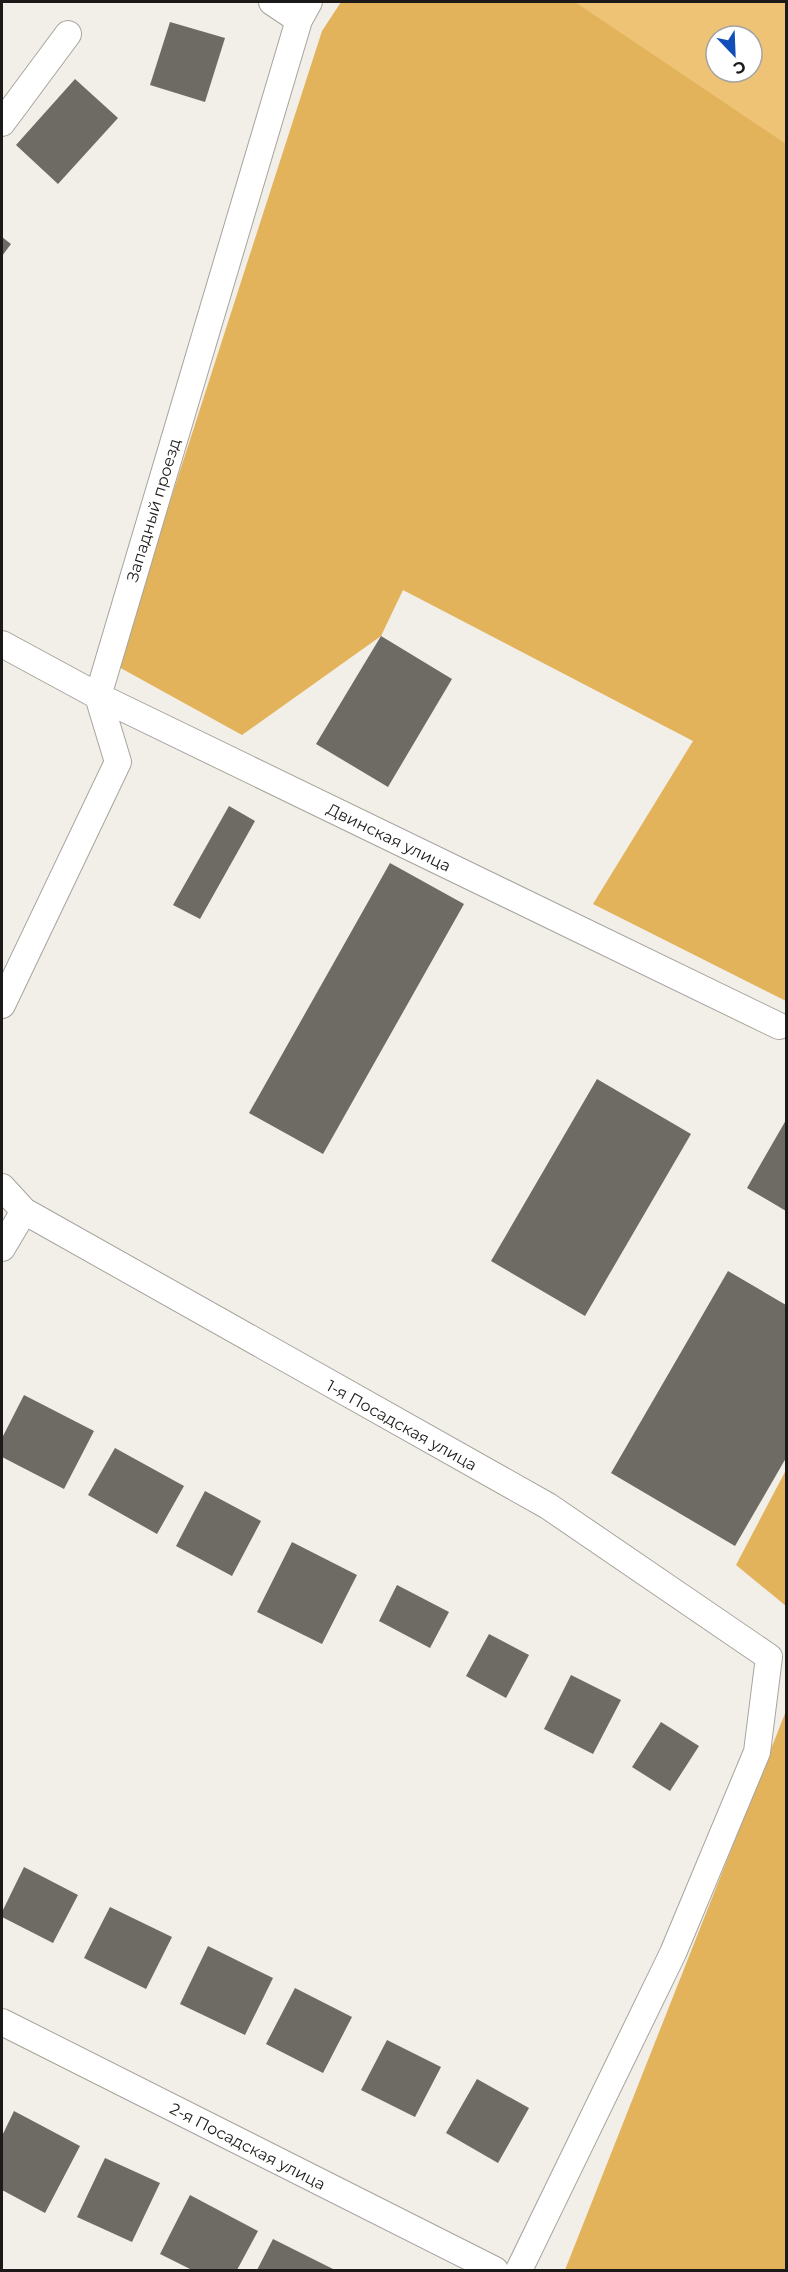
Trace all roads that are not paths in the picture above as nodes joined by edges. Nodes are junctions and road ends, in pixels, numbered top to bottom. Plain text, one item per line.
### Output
1 (272, 2) edge
2 (304, 11) edge
3 (68, 34) dead end
4 (2, 123) edge
5 (2, 644) edge
6 (98, 696) junction
7 (2, 1005) edge
8 (779, 1026) dead end
9 (2, 1187) edge
10 (24, 1211) junction
11 (2, 1248) edge
12 (2, 2022) edge
13 (495, 2271) edge
14 (519, 2271) edge

1 - 2 street
2 - 6 street, Западный проезд
3 - 4 street
5 - 6 street, Двинская улица
6 - 7 street
6 - 8 street, Двинская улица
9 - 10 street
10 - 11 street
10 - 14 street, 1-я Посадская улица
12 - 13 street, 2-я Посадская улица

